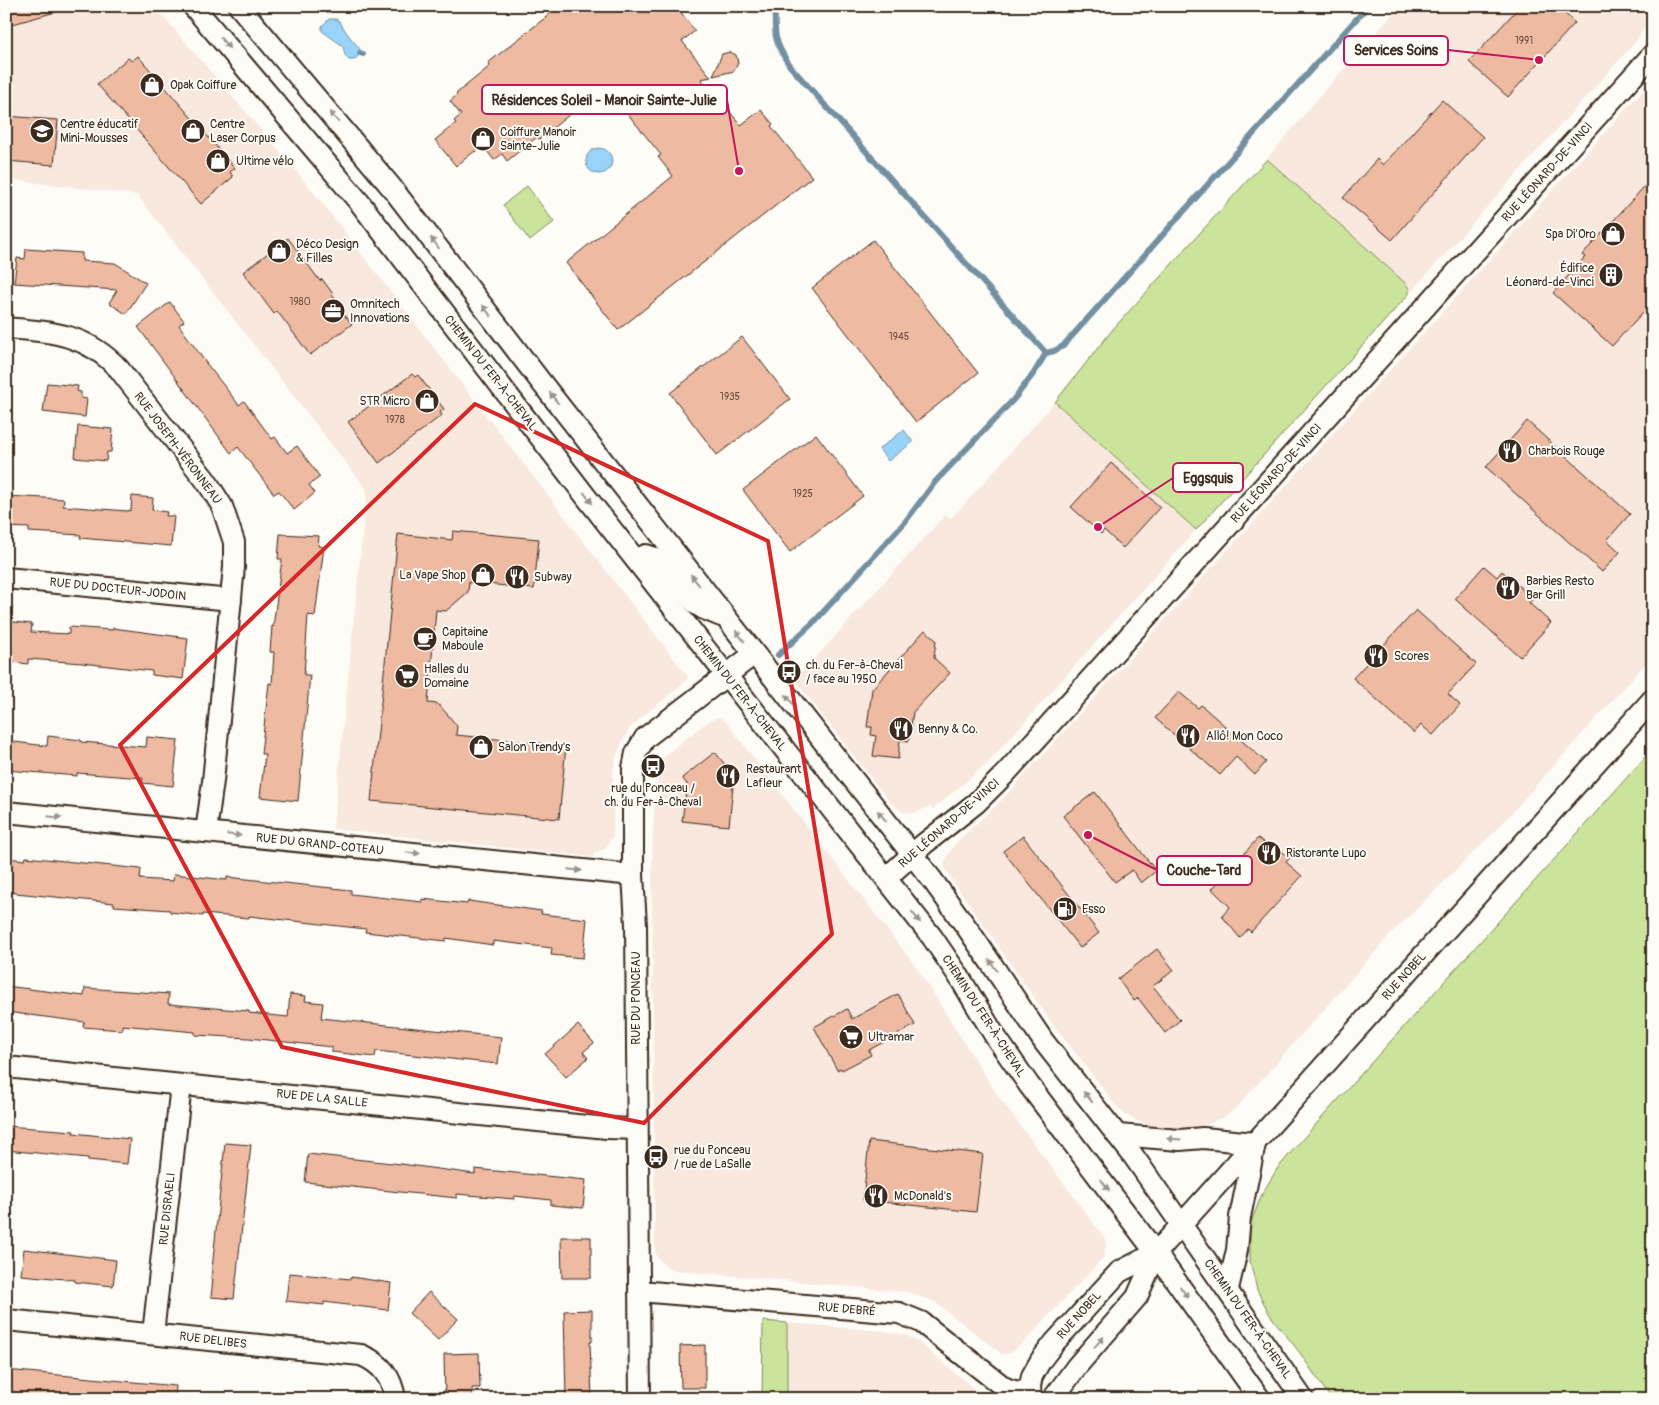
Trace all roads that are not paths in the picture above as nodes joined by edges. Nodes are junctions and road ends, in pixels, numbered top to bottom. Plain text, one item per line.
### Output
1 (193, 6) edge
2 (239, 6) edge
3 (1653, 54) edge
4 (6, 328) edge
5 (636, 560) junction
6 (6, 578) edge
7 (230, 600) junction
8 (726, 618) junction
9 (754, 654) junction
10 (726, 675) junction
11 (1653, 700) edge
12 (6, 812) edge
13 (206, 832) junction
14 (912, 854) junction
15 (633, 875) junction
16 (886, 878) junction
17 (6, 1067) edge
18 (181, 1085) junction
19 (637, 1129) junction
20 (1118, 1135) junction
21 (1255, 1143) junction
22 (1181, 1224) junction
23 (1156, 1252) junction
24 (1228, 1289) junction
25 (639, 1291) junction
26 (6, 1320) edge
27 (153, 1334) junction
28 (1030, 1396) edge
29 (395, 1399) edge
30 (640, 1399) edge
31 (1053, 1399) edge
32 (1260, 1399) edge
33 (1303, 1399) edge

1 -> 5 street, CHEMIN DU FER-À-CHEVAL
8 -> 2 street, CHEMIN DU FER-À-CHEVAL
3 - 14 street, RUE LÉONARD-DE-VINCI
4 - 7 street, RUE JOSEPH-VÉRONNEAU
5 - 8 street
5 - 10 street, CHEMIN DU FER-À-CHEVAL
6 - 7 street, RUE DU DOCTEUR-JODOIN
7 - 13 street, RUE JOSEPH-VÉRONNEAU
9 -> 8 street, CHEMIN DU FER-À-CHEVAL
9 - 10 street, RUE DU PONCEAU
14 -> 9 street, CHEMIN DU FER-À-CHEVAL
10 - 15 street, RUE DU PONCEAU
10 - 16 street, CHEMIN DU FER-À-CHEVAL
11 - 21 street, RUE NOBEL
12 -> 13 street, RUE DU GRAND-COTEAU
13 -> 15 street, RUE DU GRAND-COTEAU
14 - 16 street, RUE LÉONARD-DE-VINCI
20 -> 14 street, CHEMIN DU FER-À-CHEVAL
15 - 19 street, RUE DU PONCEAU
16 -> 23 street, CHEMIN DU FER-À-CHEVAL
17 - 18 street, RUE DE LA SALLE
18 - 19 street, RUE DE LA SALLE
18 - 27 street, RUE DISRAELI
19 - 25 street, RUE DU PONCEAU
21 -> 20 street
20 - 22 street, CHEMIN DU FER-À-CHEVAL
21 - 22 street, RUE NOBEL
21 - 24 street
22 - 23 street, RUE NOBEL
22 - 24 street, CHEMIN DU FER-À-CHEVAL
23 - 28 street, RUE NOBEL
31 -> 23 street, RUE NOBEL
23 -> 32 street, CHEMIN DU FER-À-CHEVAL
24 - 33 street, CHEMIN DU FER-À-CHEVAL
25 - 28 street, RUE DEBRÉ
25 - 30 street, RUE DU PONCEAU
26 - 27 street, RUE DELIBES
27 - 29 street, RUE DELIBES

